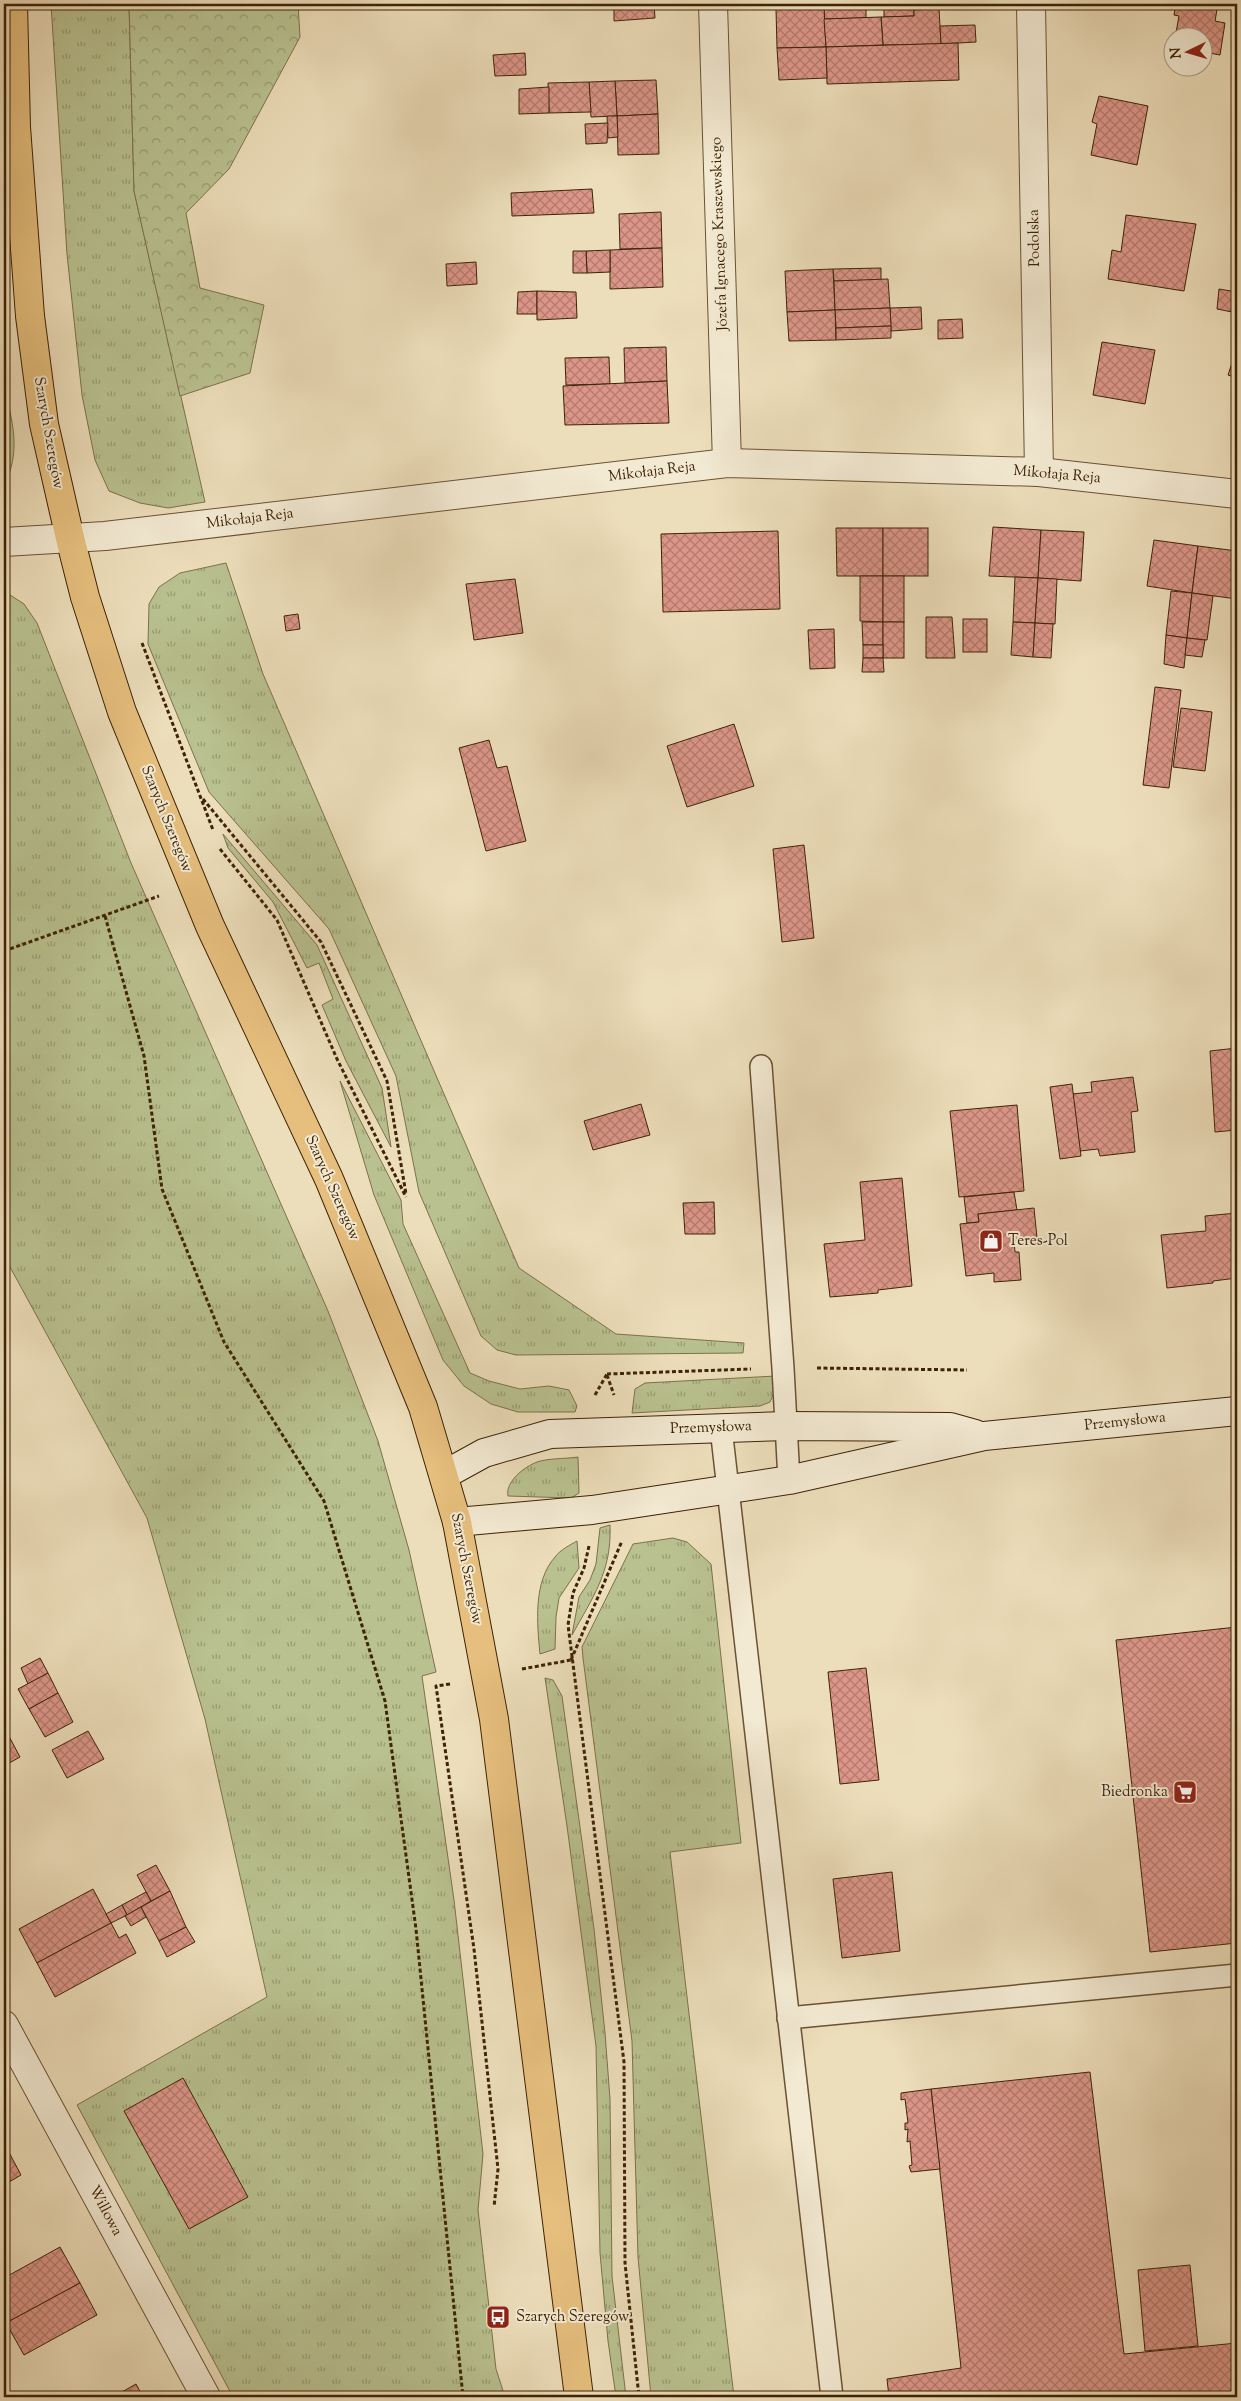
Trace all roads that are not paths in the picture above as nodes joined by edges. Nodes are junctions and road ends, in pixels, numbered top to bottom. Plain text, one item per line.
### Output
1 (13, 4) edge
2 (713, 4) edge
3 (1031, 4) edge
4 (727, 463) junction
5 (1039, 472) junction
6 (1237, 494) edge
7 (70, 538) junction
8 (4, 542) edge
9 (760, 1066) dead end
10 (1237, 1411) edge
11 (787, 1426) junction
12 (721, 1428) junction
13 (984, 1436) junction
14 (444, 1475) junction
15 (789, 1480) junction
16 (727, 1489) junction
17 (457, 1522) junction
18 (1237, 1975) edge
19 (788, 2018) junction
20 (4, 2025) edge
21 (206, 2397) edge
22 (579, 2397) edge
23 (832, 2397) edge

1 - 7 main road, Szarych Szeregów
2 - 4 street, Józefa Ignacego Kraszewskiego
3 - 5 street, Podolska
4 - 5 street, Mikołaja Reja
4 - 7 street, Mikołaja Reja
5 - 6 street, Mikołaja Reja
7 - 8 street, Mikołaja Reja
7 - 14 main road, Szarych Szeregów
9 - 11 lane
10 - 13 street, Przemysłowa
11 - 12 street, Przemysłowa
11 - 13 street, Przemysłowa
11 - 15 lane
12 - 14 street, Przemysłowa
12 - 16 lane
13 - 15 street, Przemysłowa
14 - 17 main road, Szarych Szeregów
15 - 16 street, Przemysłowa
16 - 17 street, Przemysłowa
16 - 19 lane
17 - 22 main road, Szarych Szeregów
18 - 19 lane
19 - 23 lane
20 - 21 street, Willowa

